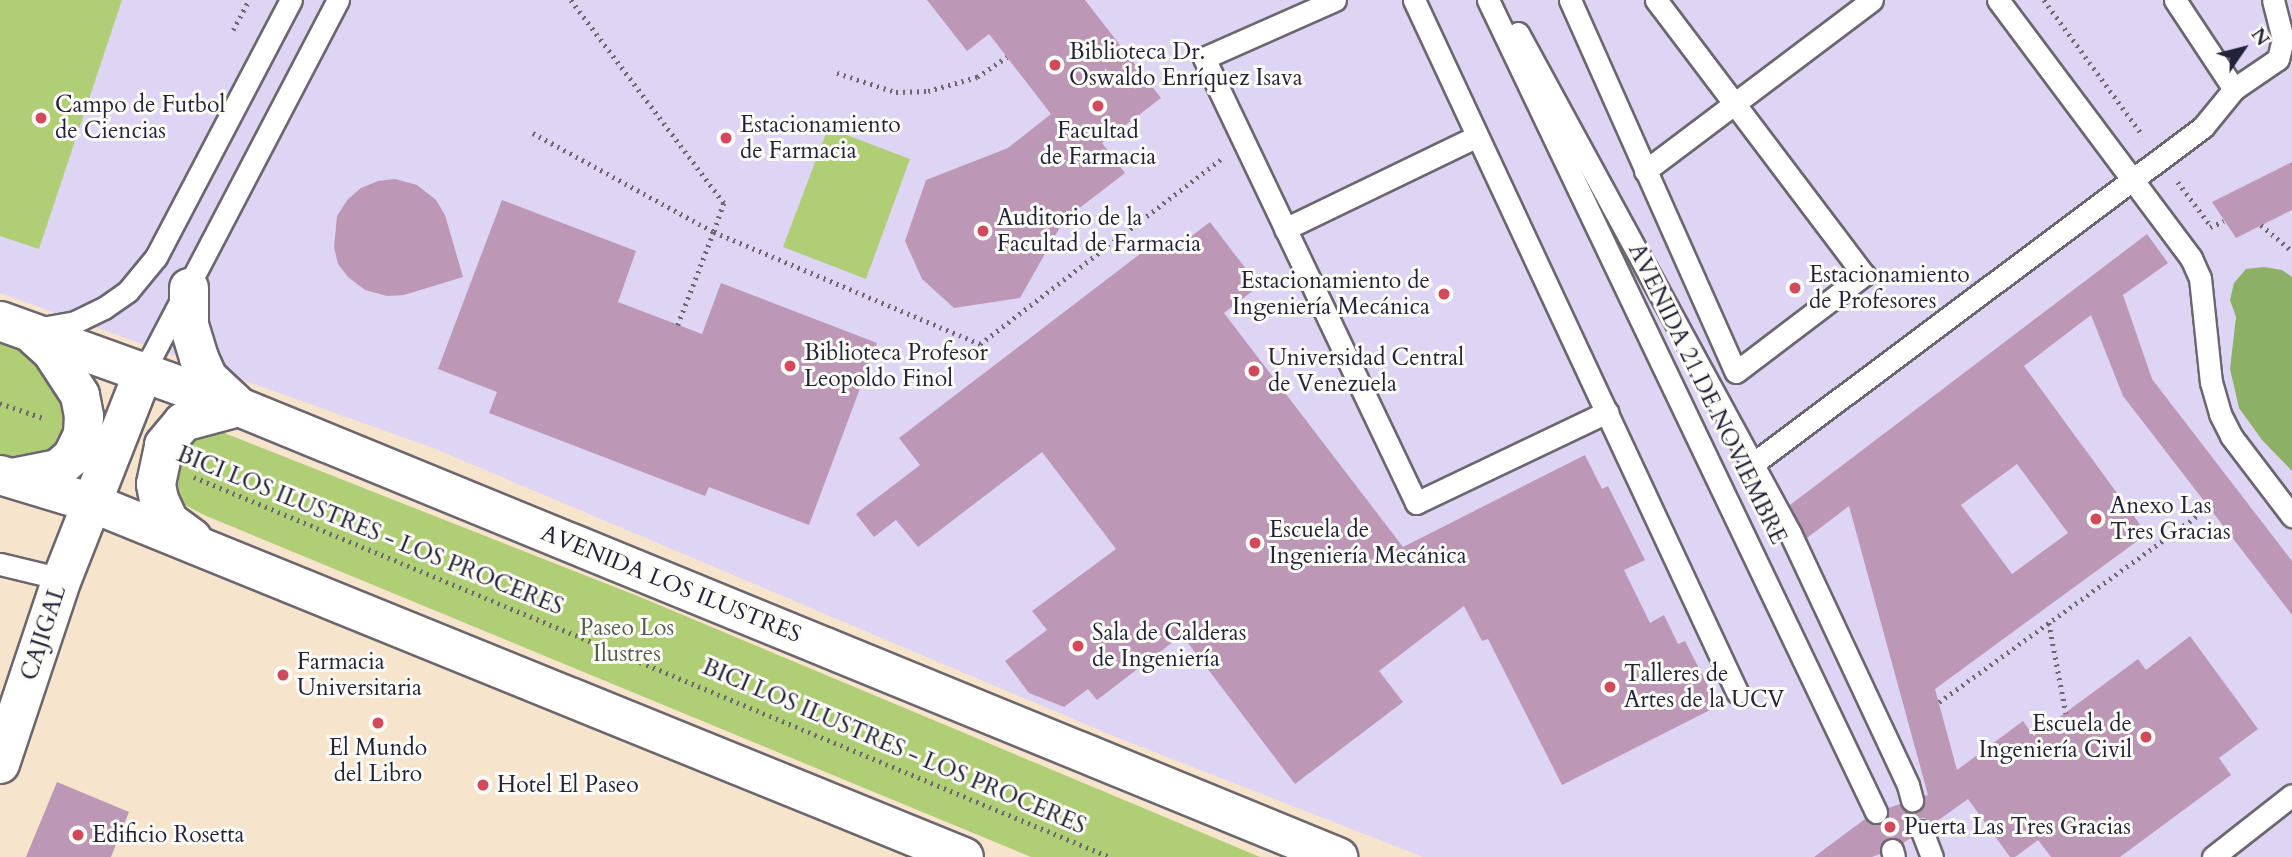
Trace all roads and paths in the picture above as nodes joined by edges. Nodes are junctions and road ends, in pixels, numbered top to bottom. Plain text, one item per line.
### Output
1 (249, 0) edge
2 (291, 0) edge
3 (338, 0) edge
4 (571, 0) edge
5 (1335, 0) edge
6 (1414, 0) edge
7 (1488, 0) edge
8 (1501, 0) edge
9 (1570, 0) edge
10 (1656, 0) edge
11 (1872, 0) edge
12 (1998, 0) edge
13 (2043, 0) edge
14 (2175, 0) edge
15 (2273, 0) edge
16 (233, 30) dead end
17 (1007, 57) dead end
18 (837, 73) dead end
19 (2234, 89) junction
20 (1735, 104) junction
21 (533, 133) dead end
22 (1478, 136) junction
23 (1244, 141) junction
24 (2160, 159) junction
25 (1645, 171) junction
26 (2133, 179) junction
27 (2261, 225) dead end
28 (2211, 226) dead end
29 (1285, 229) junction
30 (714, 232) junction
31 (2292, 251) edge
32 (189, 288) junction
33 (678, 325) dead end
34 (14, 326) edge
35 (144, 371) junction
36 (239, 407) junction
37 (1606, 412) junction
38 (1754, 463) junction
39 (185, 473) dead end
40 (5, 477) edge
41 (92, 503) junction
42 (2209, 507) dead end
43 (2292, 516) edge
44 (213, 551) junction
45 (0, 564) edge
46 (62, 579) junction
47 (2049, 623) junction
48 (1737, 692) dead end
49 (1939, 702) dead end
50 (2066, 713) dead end
51 (0, 764) edge
52 (2292, 796) edge
53 (1912, 800) dead end
54 (1876, 812) dead end
55 (1922, 831) dead end
56 (942, 853) edge
57 (1110, 857) edge
58 (1338, 857) edge
59 (1932, 857) edge
60 (2213, 857) edge

1 - 16 path
2 - 34 lane
3 - 32 lane
4 - 30 path
5 - 23 lane
6 - 22 lane
7 - 54 lane, AVENIDA 21 DE NOVIEMBRE
8 - 38 lane, AVENIDA 21 DE NOVIEMBRE
9 - 25 lane
10 - 20 lane
11 - 20 lane
12 - 26 lane
13 - 24 path
14 - 19 lane
15 - 19 lane
17 - 18 path
19 - 24 lane
20 - 25 lane
20 - 25 lane
21 - 30 path
22 - 29 lane
22 - 37 lane
23 - 29 lane
23 - 30 path
24 - 26 lane
24 - 28 path
26 - 38 lane
26 - 43 lane
27 - 31 path
29 - 37 lane
30 - 33 path
32 - 35 lane
32 - 36 main road
34 - 35 main road, AVENIDA LOS ILUSTRES
34 - 40 main road
35 - 36 main road, AVENIDA LOS ILUSTRES
35 - 41 main road, CAJIGAL
36 - 44 main road
36 - 58 main road, AVENIDA LOS ILUSTRES
37 - 48 lane
38 - 53 lane, AVENIDA 21 DE NOVIEMBRE
39 - 57 path, BICI LOS ILUSTRES - LOS PROCERES
40 - 41 main road
41 - 44 main road
41 - 46 main road, CAJIGAL
42 - 47 path
44 - 56 main road
45 - 46 lane
46 - 51 main road, CAJIGAL
47 - 49 path
47 - 50 path
52 - 60 lane
55 - 59 lane

